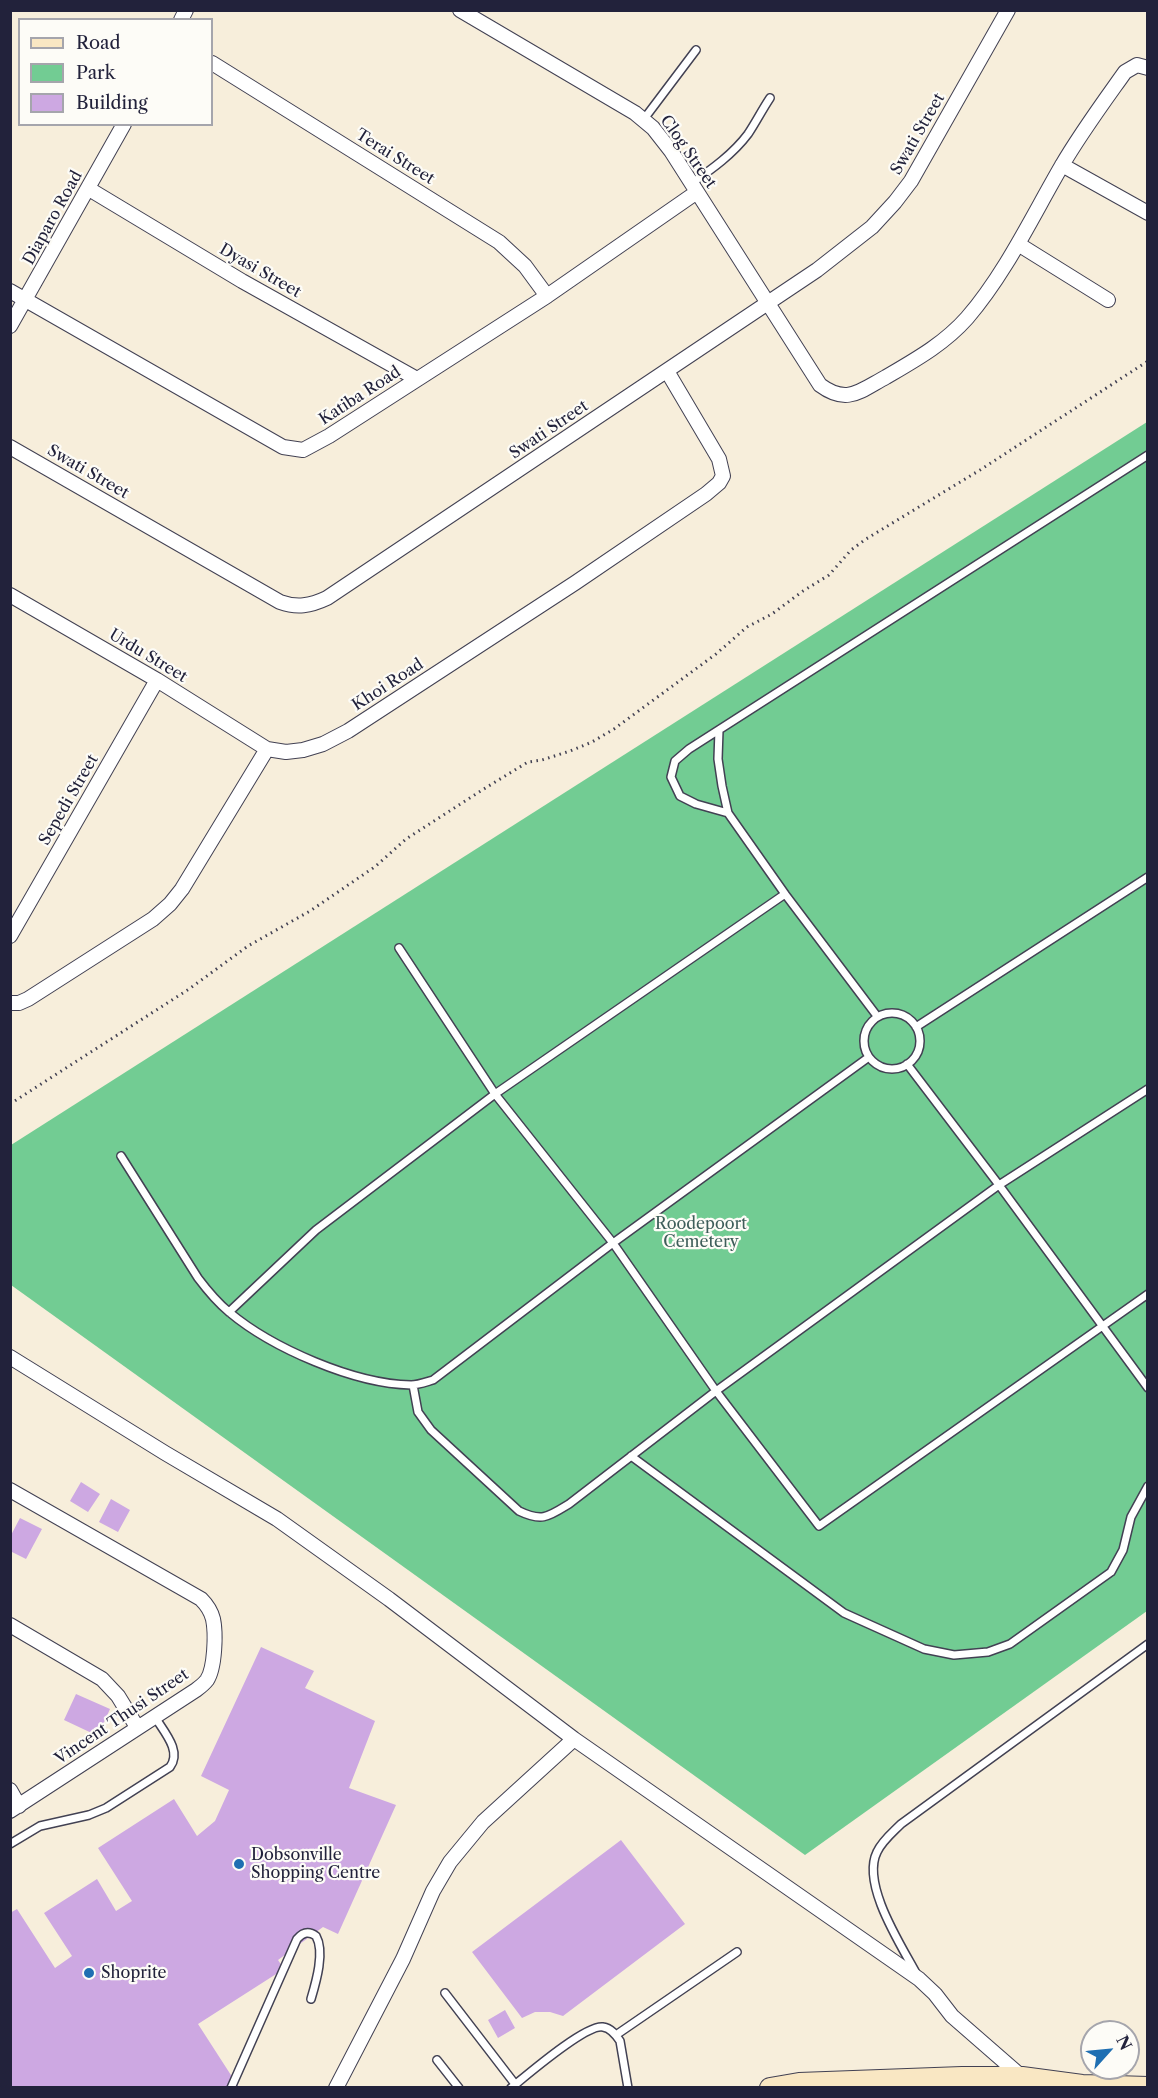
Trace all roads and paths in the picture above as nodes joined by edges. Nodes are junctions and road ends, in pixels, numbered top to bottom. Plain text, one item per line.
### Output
1 (460, 10) edge
2 (1008, 10) edge
3 (696, 50) dead end
4 (213, 64) edge
5 (1148, 68) edge
6 (770, 98) dead end
7 (644, 119) junction
8 (123, 126) edge
9 (1062, 165) junction
10 (694, 188) junction
11 (89, 189) junction
12 (1148, 213) edge
13 (1018, 244) junction
14 (10, 291) edge
15 (548, 296) junction
16 (26, 300) junction
17 (1108, 300) dead end
18 (768, 304) junction
19 (10, 326) edge
20 (1148, 362) edge
21 (667, 371) junction
22 (417, 379) junction
23 (10, 447) edge
24 (1148, 455) edge
25 (10, 595) edge
26 (157, 680) junction
27 (719, 730) junction
28 (267, 749) junction
29 (728, 813) junction
30 (1148, 878) edge
31 (785, 894) junction
32 (10, 936) edge
33 (399, 948) dead end
34 (10, 1003) edge
35 (877, 1016) junction
36 (916, 1027) junction
37 (869, 1057) junction
38 (907, 1064) junction
39 (1148, 1089) edge
40 (495, 1094) junction
41 (10, 1104) edge
42 (121, 1156) dead end
43 (999, 1185) junction
44 (613, 1243) junction
45 (1148, 1294) edge
46 (229, 1312) junction
47 (1101, 1325) junction
48 (10, 1357) edge
49 (413, 1385) junction
50 (1148, 1389) edge
51 (716, 1391) junction
52 (631, 1456) junction
53 (1148, 1486) edge
54 (10, 1490) edge
55 (10, 1625) edge
56 (1148, 1644) edge
57 (155, 1717) junction
58 (137, 1727) junction
59 (574, 1739) junction
60 (10, 1790) edge
61 (15, 1809) edge
62 (10, 1844) edge
63 (736, 1952) dead end
64 (919, 1979) junction
65 (445, 1993) dead end
66 (311, 1999) dead end
67 (616, 2035) junction
68 (436, 2060) dead end
69 (1022, 2077) junction
70 (513, 2086) edge
71 (1148, 2087) edge
72 (231, 2088) edge
73 (336, 2088) edge
74 (459, 2088) edge
75 (628, 2088) edge
76 (770, 2088) edge

1 - 7 street, Clog Street
2 - 18 street, Swati Street
3 - 7 lane
4 - 15 street, Terai Street
5 - 9 street
6 - 10 lane
7 - 10 street, Clog Street
8 - 11 street, Diaparo Road
9 - 12 street
9 - 13 street
10 - 15 street, Katiba Road
10 - 18 street, Clog Street
11 - 16 street, Diaparo Road
11 - 22 street, Dyasi Street
13 - 17 street
13 - 18 street, Clog Street
14 - 16 street, Katiba Road
15 - 22 street, Katiba Road
16 - 19 street, Diaparo Road
16 - 22 street, Katiba Road
18 - 21 street, Swati Street
20 - 41 path
21 - 23 street, Swati Street
21 - 28 street, Khoi Road
24 - 27 lane
25 - 26 street, Urdu Street
26 - 28 street, Urdu Street
26 - 32 street, Sepedi Street
27 - 29 lane
27 - 29 lane
28 - 34 street
29 - 31 lane
30 - 36 lane
31 - 35 lane
31 - 40 lane
33 - 40 lane
35 - 36 lane
35 - 37 lane
36 - 38 lane
37 - 38 lane
37 - 44 lane
38 - 43 lane
39 - 43 lane
40 - 44 lane
40 - 46 lane
42 - 46 lane
43 - 47 lane
43 - 51 lane
44 - 49 lane
44 - 51 lane
45 - 47 lane
46 - 49 lane
47 - 50 lane
47 - 51 lane
48 - 59 street
49 - 52 lane
51 - 52 lane
52 - 53 lane
54 - 57 street, Vincent Thusi Street
55 - 58 street
56 - 64 lane
57 - 58 street, Vincent Thusi Street
57 - 62 lane
58 - 61 street, Vincent Thusi Street
59 - 64 street
59 - 73 street
60 - 61 street
63 - 67 lane
64 - 69 street
65 - 70 lane
66 - 72 lane
67 - 70 lane
67 - 75 lane
68 - 74 lane
69 - 71 main road
69 - 76 main road

